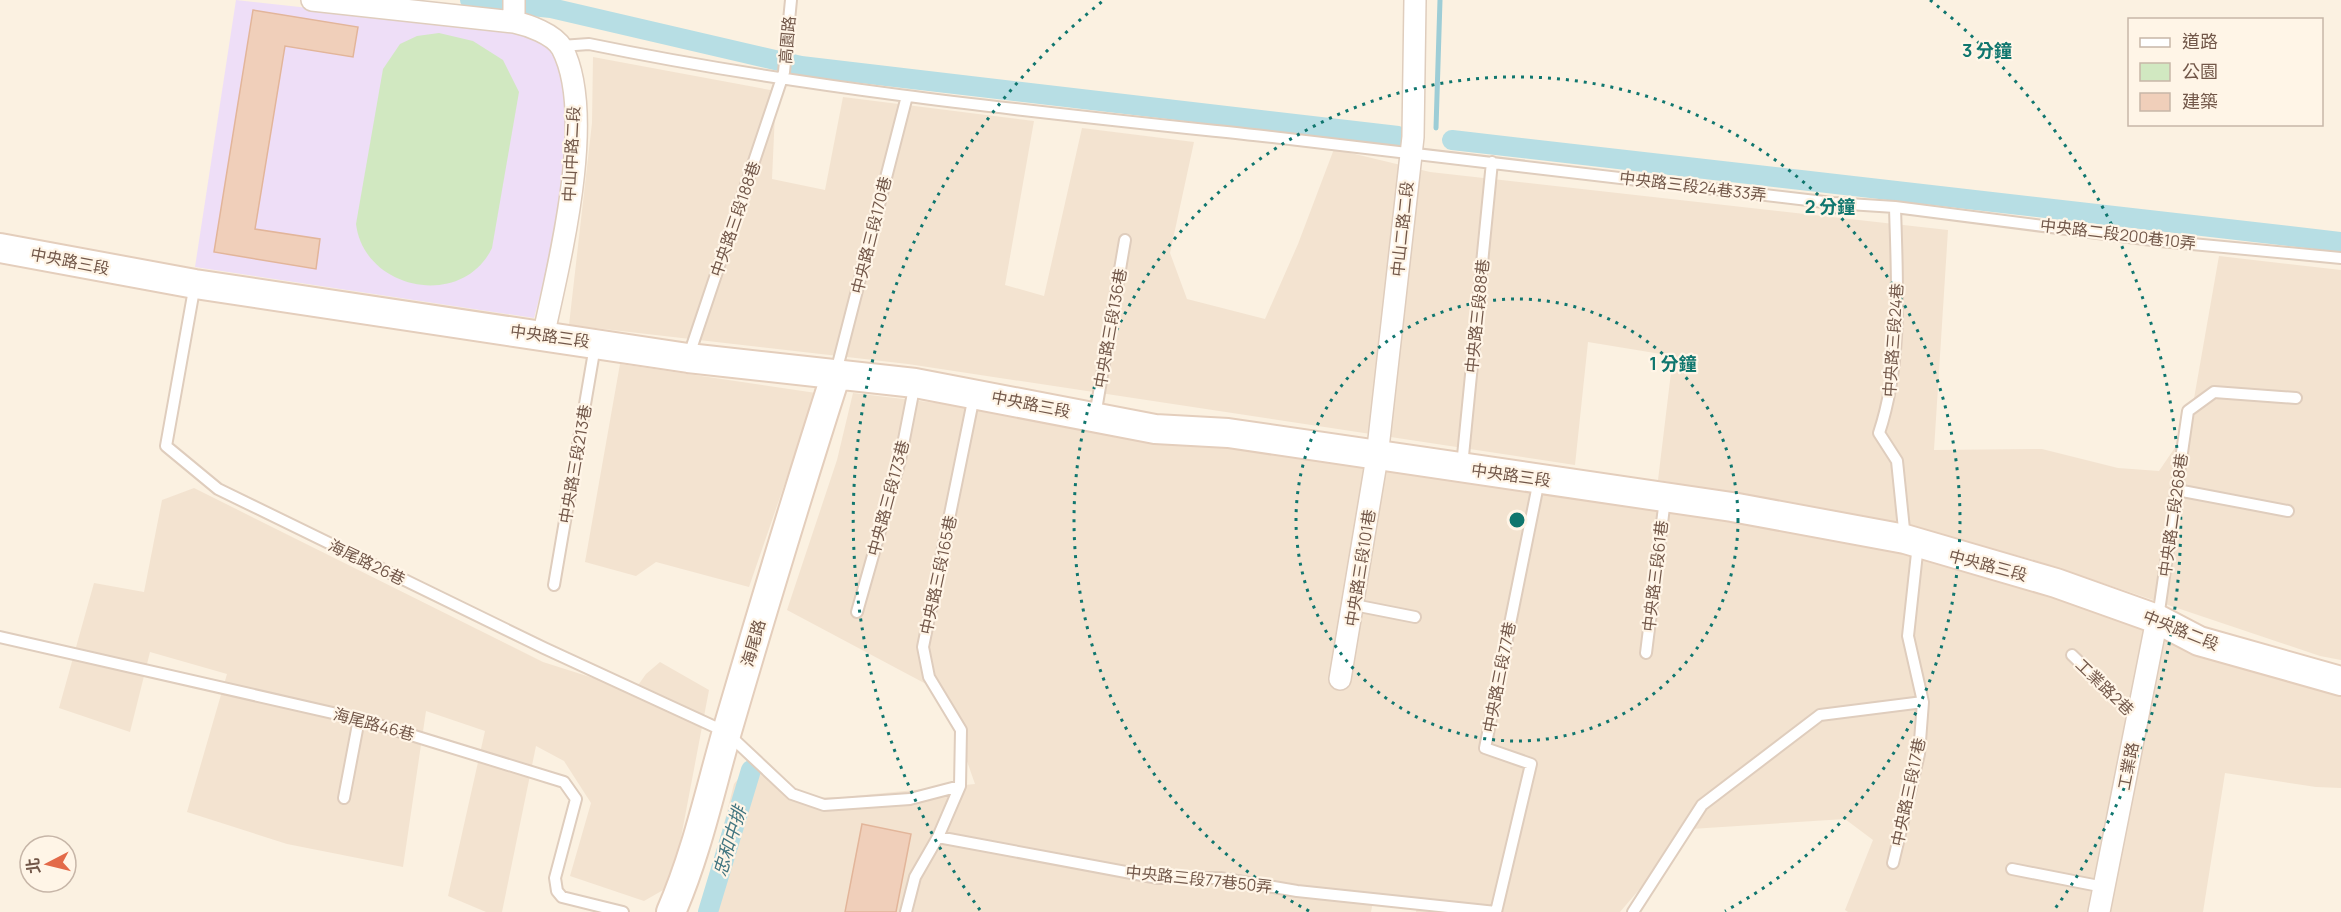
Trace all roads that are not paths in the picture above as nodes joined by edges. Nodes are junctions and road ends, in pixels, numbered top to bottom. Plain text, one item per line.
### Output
1 (312, 0) edge
2 (791, 0) edge
3 (1415, 0) edge
4 (514, 10) edge
5 (561, 46) junction
6 (783, 76) junction
7 (907, 96) junction
8 (1411, 152) junction
9 (1492, 162) junction
10 (1895, 207) junction
11 (1125, 240) dead end
12 (0, 248) edge
13 (2341, 258) edge
14 (195, 284) junction
15 (543, 337) junction
16 (596, 342) junction
17 (688, 358) junction
18 (836, 374) junction
19 (915, 383) junction
20 (975, 393) junction
21 (2296, 398) dead end
22 (1095, 416) junction
23 (1377, 457) junction
24 (1462, 469) junction
25 (1539, 480) junction
26 (2177, 490) junction
27 (1665, 498) junction
28 (2288, 511) dead end
29 (1912, 541) junction
30 (2056, 583) joint
31 (554, 585) dead end
32 (1354, 605) junction
33 (857, 612) dead end
34 (1415, 617) dead end
35 (2157, 619) junction
36 (0, 637) edge
37 (1646, 653) dead end
38 (2072, 655) dead end
39 (1340, 679) dead end
40 (2341, 681) edge
41 (1923, 702) junction
42 (2138, 718) junction
43 (359, 719) junction
44 (726, 732) junction
45 (960, 786) junction
46 (344, 798) dead end
47 (938, 837) junction
48 (1893, 863) dead end
49 (2012, 869) dead end
50 (2104, 887) junction
51 (623, 912) edge
52 (671, 912) edge
53 (906, 912) edge
54 (1496, 912) edge
55 (1633, 912) edge
56 (2099, 912) edge

1 - 4 street
2 - 6 lane, 高園路
3 - 8 street, 中山二路二段
4 - 5 street
5 - 6 lane, 中央路三段24巷33弄
5 - 15 street, 中山中路二段
6 - 7 lane, 中央路三段24巷33弄
6 - 17 lane, 中央路三段188巷
7 - 8 lane, 中央路三段24巷33弄
7 - 18 lane, 中央路三段170巷
8 - 9 lane, 中央路三段24巷33弄
8 - 23 street, 中山二路二段
9 - 10 lane, 中央路三段24巷33弄
9 - 24 lane, 中央路三段88巷
10 - 13 lane, 中央路二段200巷10弄
10 - 29 lane, 中央路三段24巷
11 - 22 lane, 中央路三段136巷
12 - 14 street, 中央路三段
14 - 15 street, 中央路三段
14 - 44 lane, 海尾路26巷
15 - 16 street, 中央路三段
16 - 17 street, 中央路三段
16 - 31 lane, 中央路三段213巷
17 - 18 street, 中央路三段
18 - 19 street, 中央路三段
18 - 44 street, 海尾路
19 - 20 street, 中央路三段
19 - 33 lane, 中央路三段173巷
20 - 22 street, 中央路三段
20 - 45 lane, 中央路三段165巷
21 - 26 lane, 中央路二段268巷
22 - 23 street, 中央路三段
23 - 24 street, 中央路三段
23 - 32 street, 中央路三段101巷
24 - 25 street, 中央路三段
25 - 27 street, 中央路三段
25 - 54 lane, 中央路三段77巷
26 - 28 lane
26 - 35 lane, 中央路二段268巷
27 - 29 street, 中央路三段
27 - 37 lane, 中央路三段61巷
29 - 30 street, 中央路三段
29 - 41 lane, 中央路三段17巷
30 - 35 street, 中央路二段
32 - 34 lane
32 - 39 street, 中央路三段101巷
35 - 40 street, 中央路二段
35 - 42 street, 工業路
36 - 43 lane, 海尾路46巷
38 - 42 lane, 工業路2巷
41 - 48 lane, 中央路三段17巷
41 - 55 lane
42 - 50 street, 工業路
43 - 46 lane
43 - 51 lane, 海尾路46巷
44 - 45 lane
44 - 52 street, 海尾路
45 - 47 lane
47 - 53 lane
47 - 54 lane, 中央路三段77巷50弄
49 - 50 lane
50 - 56 street, 工業路

